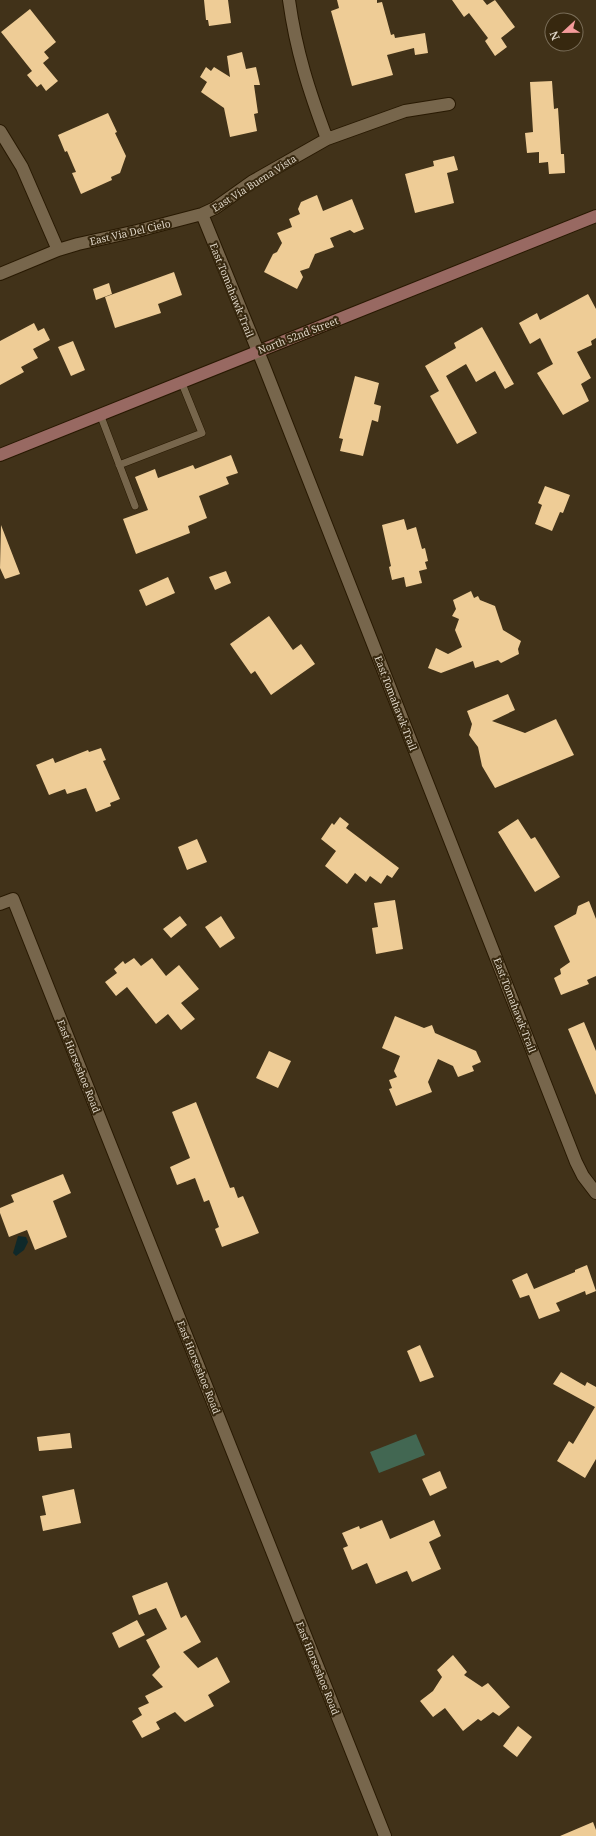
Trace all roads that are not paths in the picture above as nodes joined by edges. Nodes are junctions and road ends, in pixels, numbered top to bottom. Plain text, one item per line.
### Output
1 (289, 0) edge
2 (449, 104) dead end
3 (0, 130) edge
4 (327, 139) junction
5 (202, 214) junction
6 (596, 216) edge
7 (58, 250) junction
8 (0, 274) edge
9 (257, 351) junction
10 (181, 381) junction
11 (100, 414) junction
12 (0, 455) edge
13 (119, 465) junction
14 (135, 506) dead end
15 (0, 904) edge
16 (595, 1191) edge
17 (385, 1836) edge

1 - 4 street
2 - 4 street, East Via Buena Vista
3 - 7 street
4 - 5 street, East Via Buena Vista
5 - 7 street, East Via Del Cielo
5 - 9 street, East Tomahawk Trail
6 - 9 street, North 52nd Street
7 - 8 street, East Via Del Cielo
9 - 10 street, North 52nd Street
9 - 16 street, East Tomahawk Trail
10 - 11 street, North 52nd Street
10 - 13 lane
11 - 12 street, North 52nd Street
11 - 13 lane
13 - 14 lane
15 - 17 street, East Horseshoe Road

